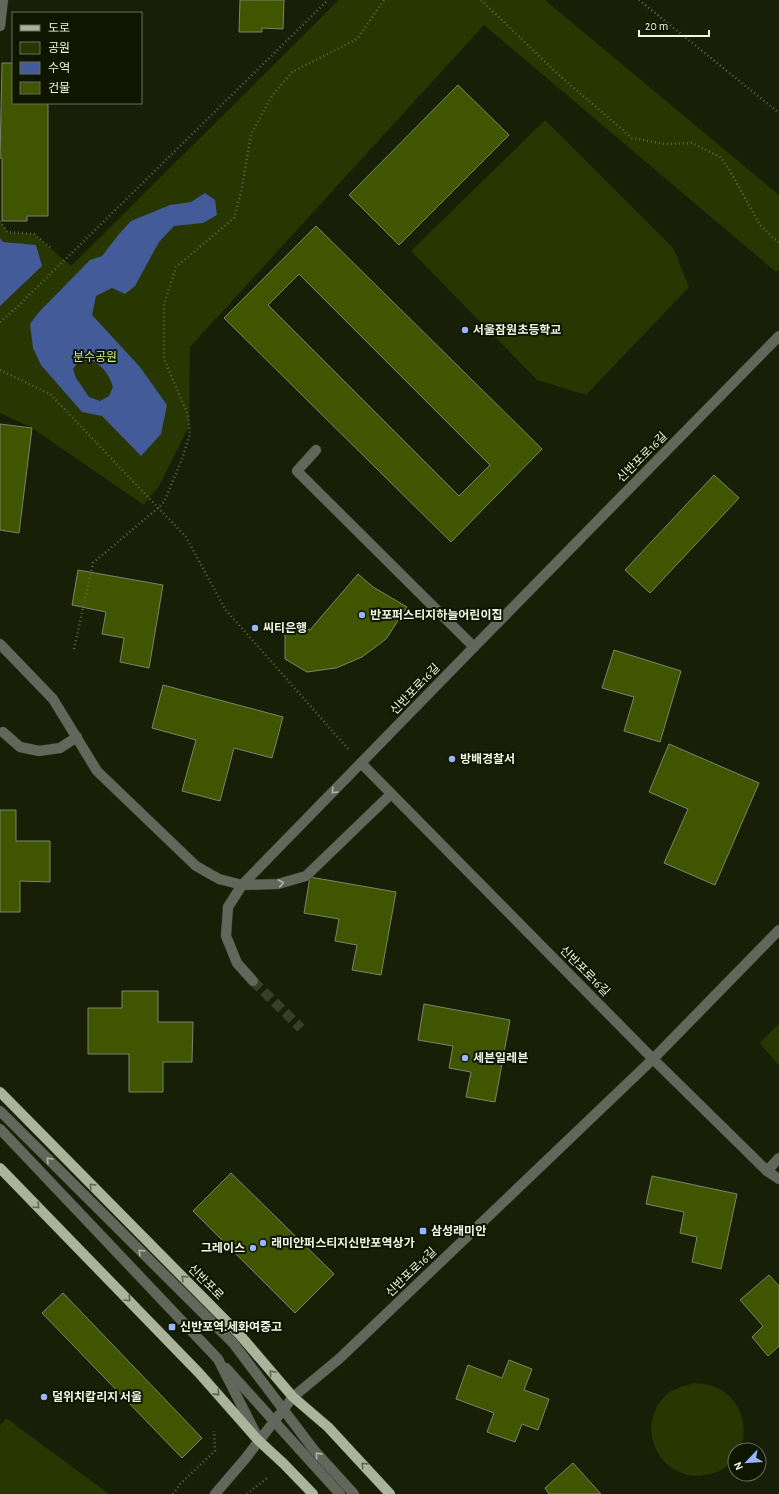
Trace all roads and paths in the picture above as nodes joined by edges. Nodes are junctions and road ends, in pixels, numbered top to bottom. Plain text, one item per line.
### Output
1 (2, 0) edge
2 (328, 0) edge
3 (384, 0) edge
4 (481, 0) edge
5 (639, 0) edge
6 (0, 26) edge
7 (779, 113) edge
8 (0, 221) edge
9 (779, 243) edge
10 (52, 249) dead end
11 (0, 322) edge
12 (779, 336) edge
13 (0, 370) edge
14 (316, 450) dead end
15 (158, 508) junction
16 (0, 644) edge
17 (474, 647) junction
18 (74, 649) dead end
19 (3, 732) dead end
20 (77, 737) junction
21 (361, 763) junction
22 (391, 794) junction
23 (242, 885) junction
24 (779, 930) edge
25 (253, 981) tunnel mouth
26 (653, 1059) junction
27 (0, 1092) edge
28 (0, 1111) edge
29 (0, 1129) edge
30 (779, 1158) edge
31 (0, 1168) edge
32 (767, 1171) junction
33 (779, 1179) edge
34 (218, 1359) junction
35 (293, 1397) junction
36 (282, 1410) junction
37 (274, 1421) junction
38 (214, 1431) dead end
39 (258, 1440) junction
40 (267, 1478) dead end
41 (173, 1494) edge
42 (215, 1494) edge
43 (247, 1494) edge
44 (313, 1494) edge
45 (340, 1494) edge
46 (354, 1494) edge
47 (390, 1494) edge

1 - 6 street
2 - 11 path
3 - 15 path
4 - 9 path
5 - 7 path
8 - 10 path
12 - 17 street, 신반포로16길
13 - 15 path
14 - 17 street
15 - 18 path
15 - 21 path
16 - 20 street
17 - 21 street, 신반포로16길
19 - 20 street
20 - 23 street
21 - 22 street, 신반포로16길
21 -> 23 street
23 -> 22 street
22 - 26 street, 신반포로16길
23 - 25 street
24 - 26 street, 신반포로16길
26 - 32 street
26 - 35 street, 신반포로16길
35 -> 27 main road, 신반포로
36 -> 28 street
29 - 34 street
30 - 32 street
31 -> 39 main road
32 - 33 street
34 - 37 street
34 - 39 street
35 - 36 street, 신반포로16길
47 -> 35 main road, 신반포로
36 - 37 street, 신반포로16길
46 -> 36 street
37 - 39 street, 신반포로16길
37 - 45 street
38 - 41 path
39 - 42 street, 신반포로16길
39 - 44 main road
40 - 43 path

